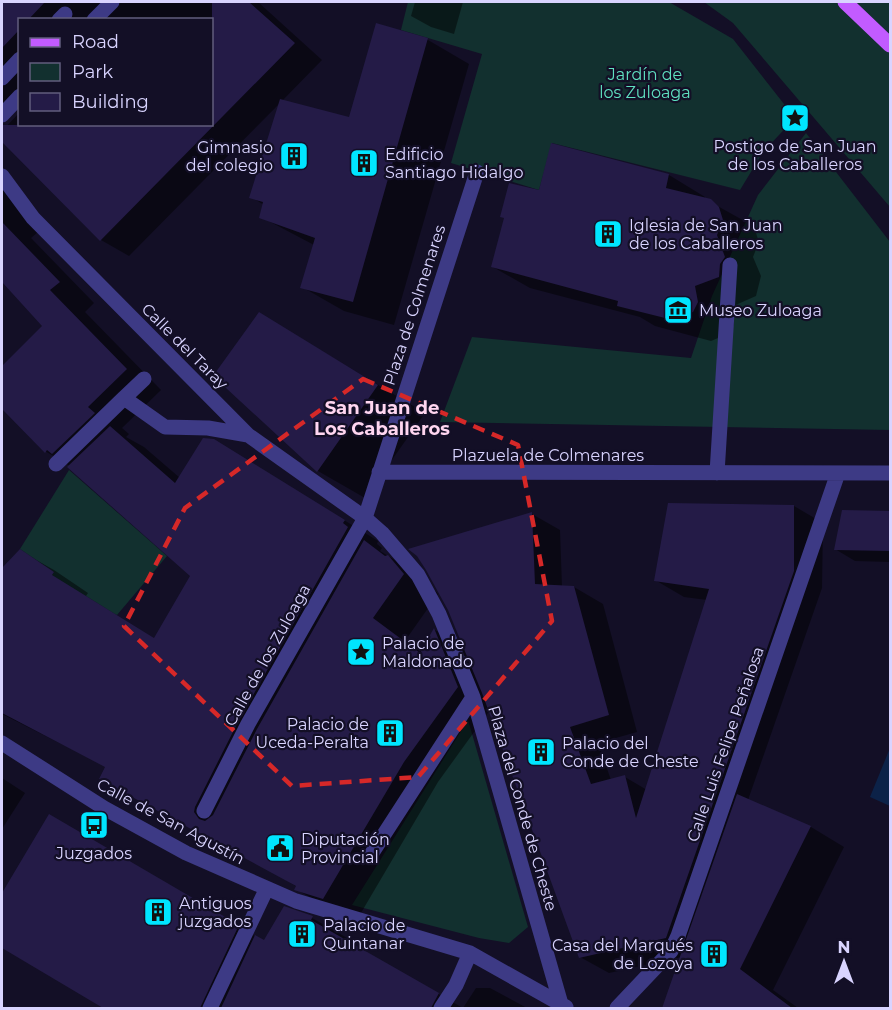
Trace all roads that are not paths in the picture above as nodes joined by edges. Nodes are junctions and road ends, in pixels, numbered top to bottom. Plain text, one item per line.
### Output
1 (112, 2) edge
2 (845, 2) edge
3 (96, 18) edge
4 (891, 45) edge
5 (18, 61) edge
6 (2, 78) edge
7 (18, 98) edge
8 (2, 115) edge
9 (477, 172) dead end
10 (2, 176) edge
11 (730, 265) dead end
12 (144, 379) dead end
13 (124, 398) junction
14 (248, 435) junction
15 (56, 464) dead end
16 (379, 472) junction
17 (717, 473) junction
18 (838, 473) junction
19 (891, 473) edge
20 (364, 518) junction
21 (472, 697) junction
22 (2, 743) edge
23 (204, 811) dead end
24 (372, 853) dead end
25 (266, 890) junction
26 (333, 914) joint
27 (470, 953) junction
28 (564, 1006) edge
29 (210, 1008) edge
30 (441, 1008) edge
31 (617, 1008) edge

1 - 3 street
2 - 4 main road
5 - 6 street
7 - 8 street
9 - 16 street, Plaza de Colmenares
10 - 14 street, Calle del Taray
11 - 17 street
12 - 13 street
13 - 14 street
13 - 15 street
14 - 20 street, Calle del Taray
16 - 17 street, Plazuela de Colmenares
16 - 20 street, Plaza de Colmenares
17 - 18 street, Plazuela de Colmenares
18 - 19 street, Plazuela de Colmenares
18 - 31 street, Calle Luis Felipe Peñalosa
20 - 21 street, Calle del Taray
20 - 23 street, Calle de los Zuloaga
21 - 24 street, Plaza del Conde de Cheste
21 - 28 street, Plaza del Conde de Cheste
22 - 25 street, Calle de San Agustín
25 - 26 street, Calle de San Agustín
25 - 29 street
26 - 27 street, Plaza del Conde de Cheste
27 - 28 street, Plaza del Conde de Cheste
27 - 30 street

